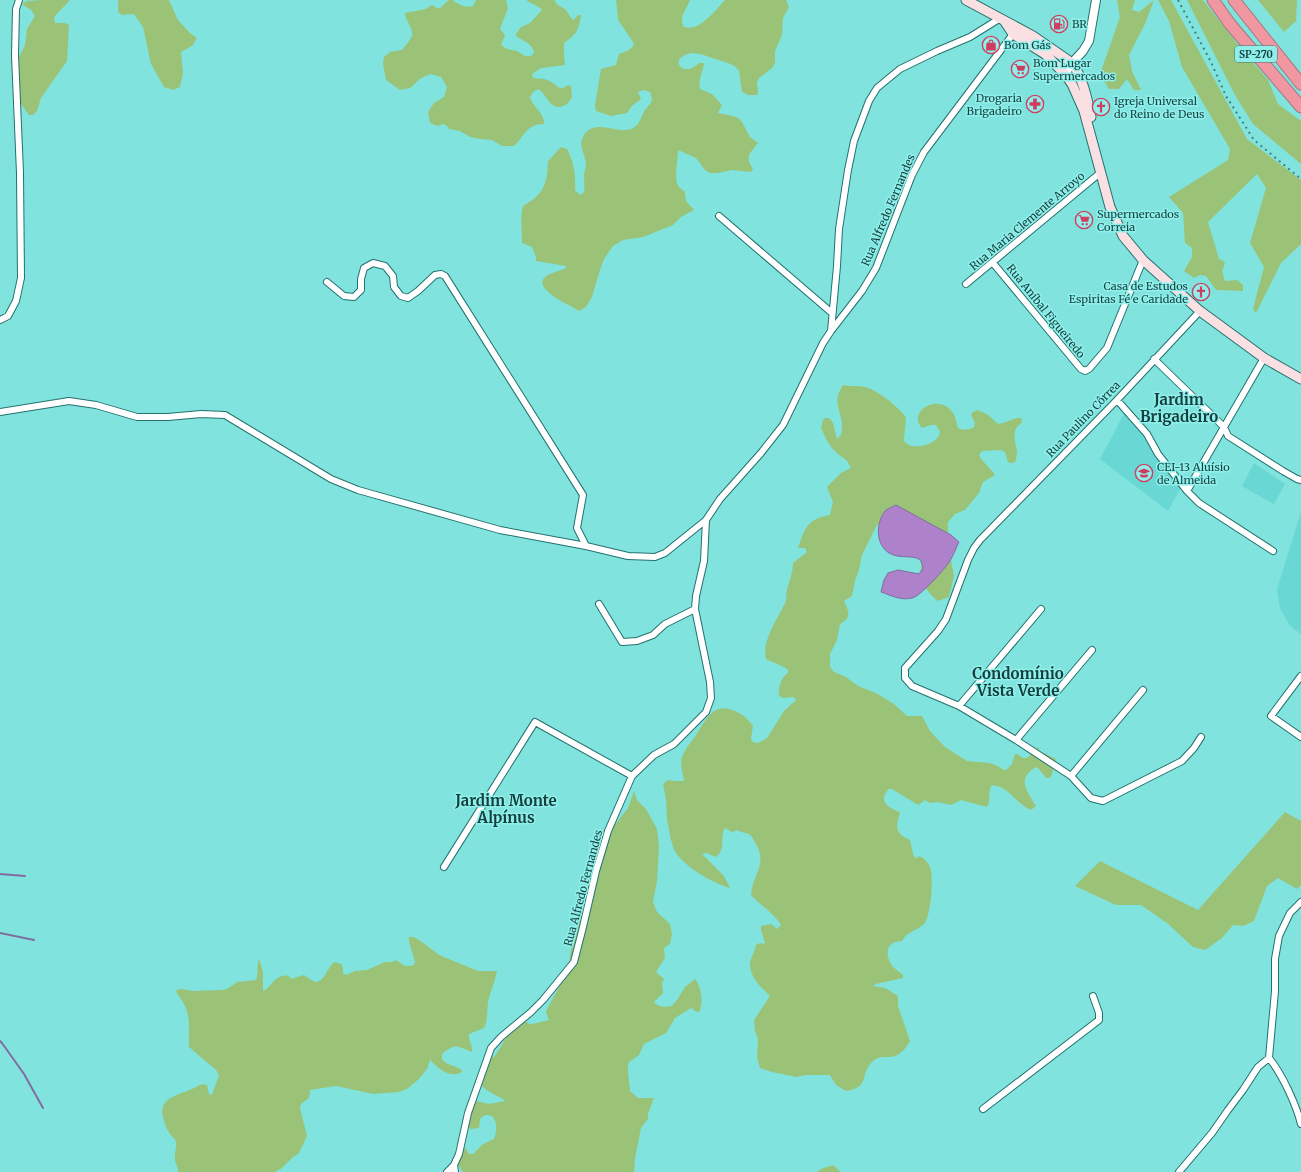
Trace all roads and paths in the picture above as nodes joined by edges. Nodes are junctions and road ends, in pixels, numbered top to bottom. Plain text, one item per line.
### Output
1 (19, 0) edge
2 (966, 0) edge
3 (1096, 0) edge
4 (1213, 0) edge
5 (1234, 0) edge
6 (1002, 20) junction
7 (1013, 34) junction
8 (1072, 63) junction
9 (1065, 74) junction
10 (1301, 84) edge
11 (1301, 107) edge
12 (1100, 173) junction
13 (719, 216) dead end
14 (1143, 260) junction
15 (993, 263) junction
16 (326, 282) dead end
17 (966, 284) dead end
18 (1200, 312) junction
19 (832, 313) junction
20 (0, 320) edge
21 (831, 331) junction
22 (1264, 358) junction
23 (1154, 359) junction
24 (1301, 379) edge
25 (1117, 400) junction
26 (0, 412) edge
27 (1224, 427) junction
28 (1301, 480) edge
29 (1187, 490) junction
30 (706, 520) junction
31 (586, 546) junction
32 (1273, 551) dead end
33 (599, 604) dead end
34 (695, 609) junction
35 (1041, 609) dead end
36 (1092, 650) dead end
37 (1301, 676) edge
38 (1143, 690) dead end
39 (959, 706) junction
40 (1200, 737) dead end
41 (1301, 737) edge
42 (1016, 740) junction
43 (632, 776) junction
44 (1070, 776) junction
45 (444, 867) dead end
46 (1301, 902) edge
47 (1093, 996) dead end
48 (1270, 1058) junction
49 (983, 1109) dead end
50 (1301, 1124) edge
51 (454, 1165) junction
52 (447, 1172) edge
53 (455, 1172) edge
54 (1179, 1172) edge

1 - 20 street
2 - 6 main road
3 - 8 street
4 - 11 highway, SP-270
5 - 10 highway, SP-270
6 - 7 main road
6 - 8 main road
6 - 19 street
7 - 9 main road
7 - 21 street, Rua Alfredo Fernandes
8 - 9 street
8 - 12 main road
9 - 12 main road
12 - 14 main road
12 - 15 street, Rua Maria Clemente Arroyo
13 - 19 street
14 - 15 street, Rua Aníbal Figueiredo
14 - 18 main road
15 - 17 street, Rua Maria Clemente Arroyo
16 - 31 street
18 - 22 main road
18 - 23 street, Rua Paulino Côrrea
19 - 21 street
21 - 30 street, Rua Alfredo Fernandes
22 - 24 main road
22 - 27 street
23 - 25 street, Rua Paulino Côrrea
23 - 27 street
25 - 29 street
25 - 39 street, Rua Paulino Côrrea
26 - 31 street
27 - 28 street
27 - 29 street
29 - 32 street
30 - 31 street
30 - 34 street, Rua Alfredo Fernandes
33 - 34 street
34 - 43 street, Rua Alfredo Fernandes
35 - 39 street
36 - 42 street
37 - 41 street
38 - 44 street
39 - 42 street, Rua Paulino Côrrea
40 - 44 street, Rua Paulino Côrrea
42 - 44 street, Rua Paulino Côrrea
43 - 45 street
43 - 51 street, Rua Alfredo Fernandes
46 - 48 street
47 - 49 street
48 - 50 street
48 - 54 street
51 - 52 street
51 - 53 street, Rua Alfredo Fernandes

